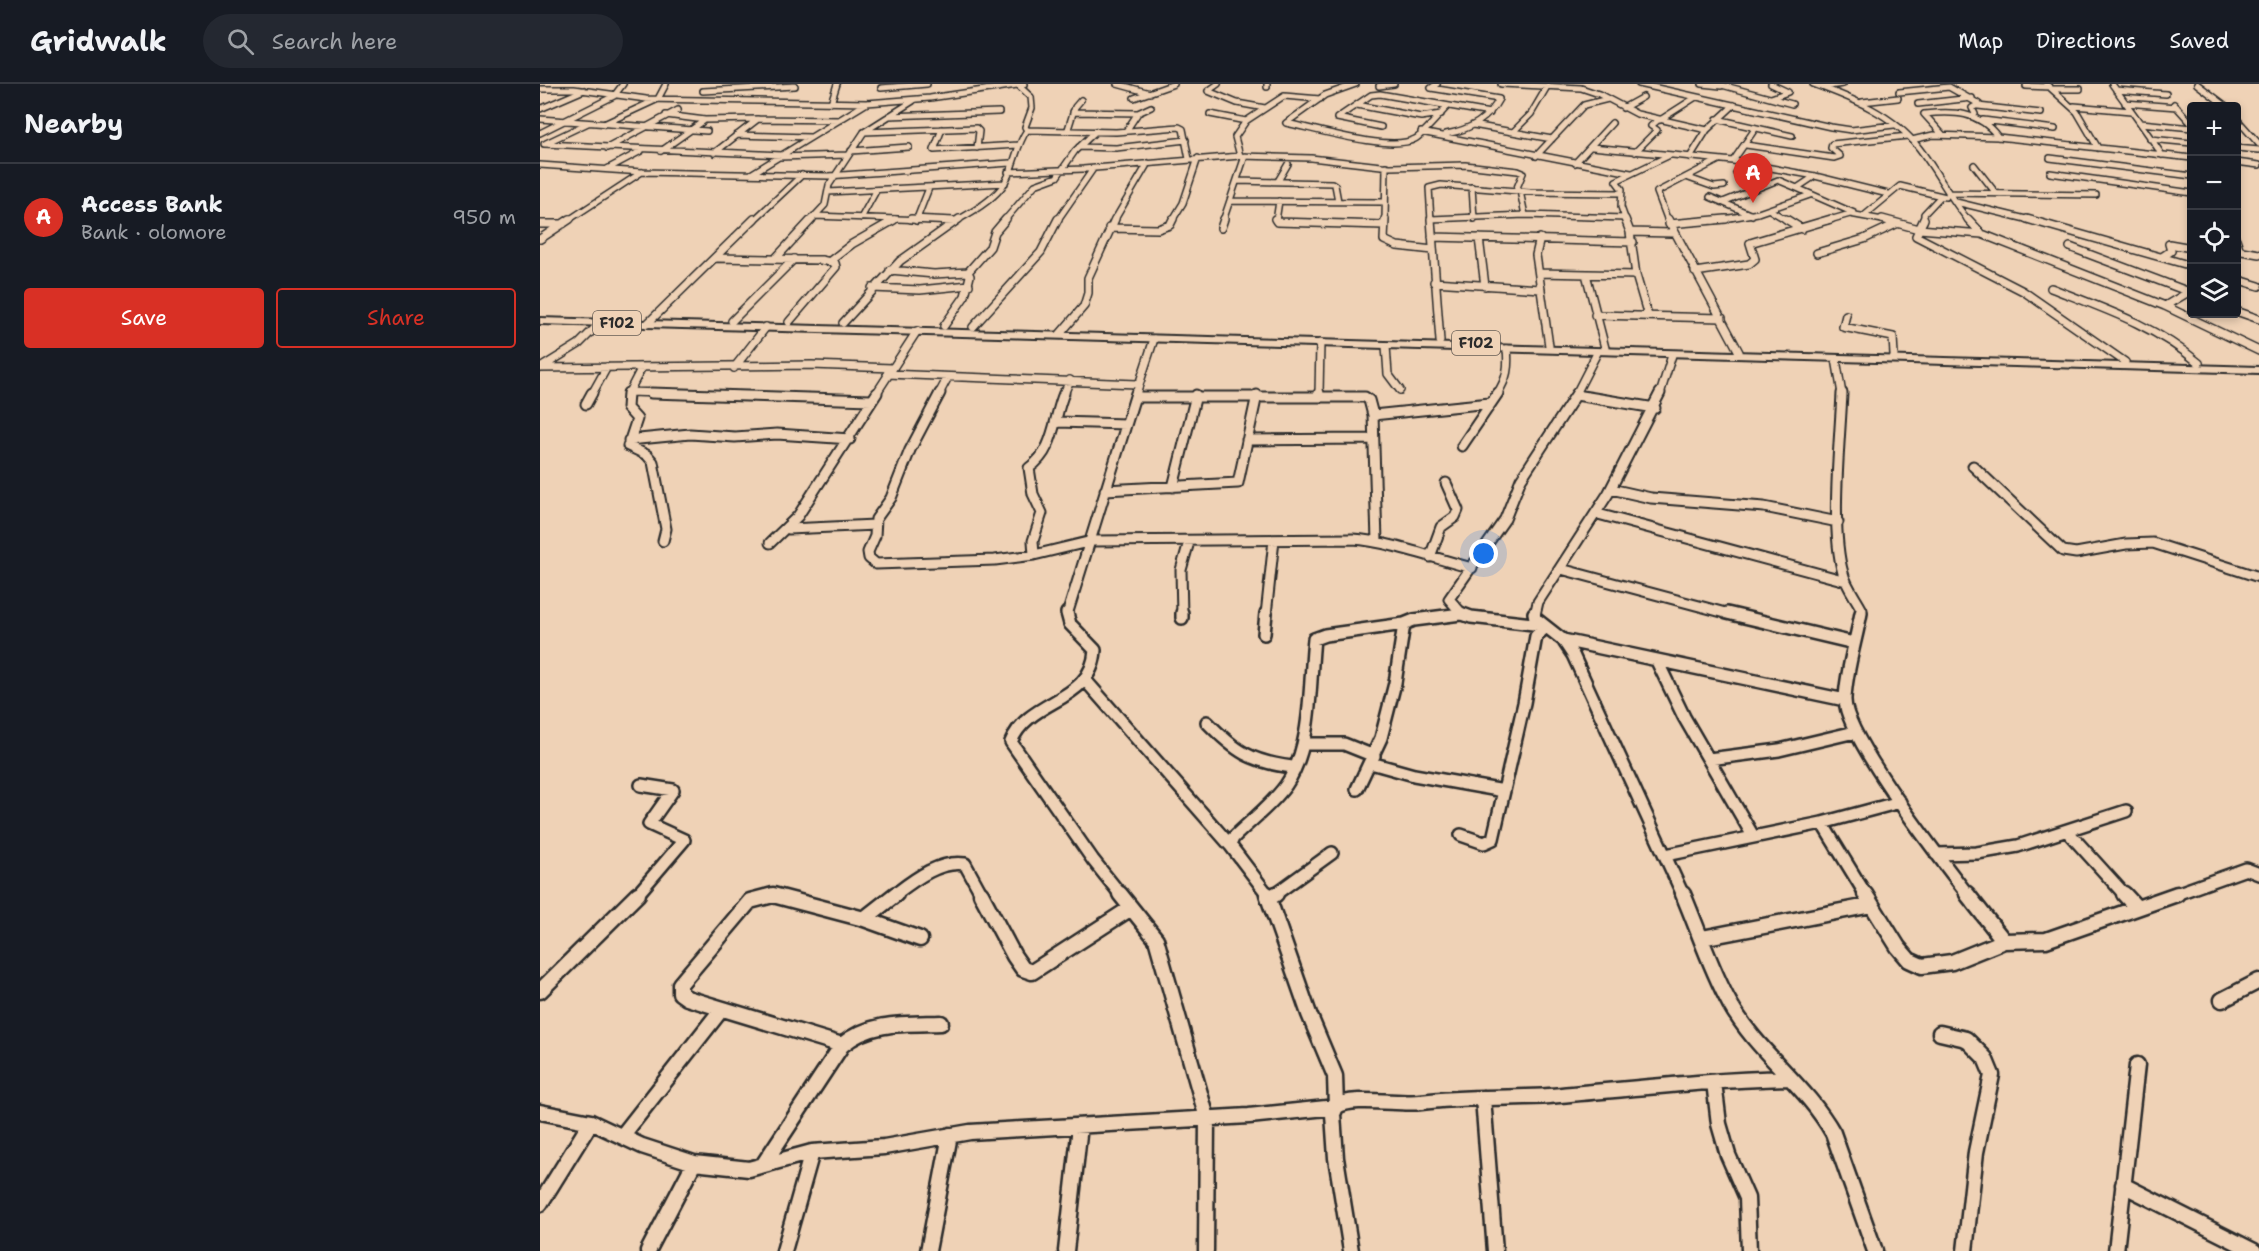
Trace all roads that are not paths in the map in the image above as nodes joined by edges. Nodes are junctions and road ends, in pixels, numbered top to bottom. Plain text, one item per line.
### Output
1 (544, 84) edge
2 (623, 84) edge
3 (666, 84) edge
4 (837, 84) edge
5 (927, 84) edge
6 (1021, 84) edge
7 (1117, 84) edge
8 (1174, 84) edge
9 (1218, 84) edge
10 (1356, 84) edge
11 (1394, 84) edge
12 (1437, 84) edge
13 (1501, 84) edge
14 (1640, 84) edge
15 (1702, 84) edge
16 (1771, 84) edge
17 (1813, 84) edge
18 (1843, 84) edge
19 (2112, 84) edge
20 (2197, 84) edge
21 (795, 85) edge
22 (1548, 85) edge
23 (1720, 85) edge
24 (881, 86) edge
25 (1002, 86) edge
26 (1379, 86) dead end
27 (1520, 86) junction
28 (2026, 86) dead end
29 (2050, 86) edge
30 (1822, 87) junction
31 (540, 88) edge
32 (2080, 89) edge
33 (584, 90) junction
34 (1444, 90) junction
35 (2116, 90) junction
36 (703, 91) dead end
37 (1150, 93) junction
38 (1502, 95) junction
39 (614, 96) junction
40 (1643, 97) dead end
41 (1696, 97) junction
42 (1134, 98) dead end
43 (1768, 98) junction
44 (1972, 98) junction
45 (658, 99) junction
46 (1320, 99) junction
47 (1608, 99) junction
48 (915, 100) junction
49 (1081, 100) dead end
50 (787, 102) junction
51 (821, 102) junction
52 (831, 102) junction
53 (878, 102) junction
54 (1431, 102) junction
55 (1862, 102) junction
56 (2221, 102) edge
57 (867, 103) junction
58 (2125, 103) junction
59 (1792, 104) dead end
60 (1918, 104) dead end
61 (1357, 105) junction
62 (1734, 105) junction
63 (1448, 106) junction
64 (1978, 106) junction
65 (2074, 106) junction
66 (1151, 107) dead end
67 (2177, 107) junction
68 (814, 108) dead end
69 (1265, 108) junction
70 (1623, 108) junction
71 (540, 109) edge
72 (678, 110) dead end
73 (1391, 111) junction
74 (2131, 111) junction
75 (999, 112) dead end
76 (1490, 112) junction
77 (807, 113) dead end
78 (1138, 113) junction
79 (2041, 113) dead end
80 (954, 114) junction
81 (1072, 114) junction
82 (1210, 114) dead end
83 (1441, 114) junction
84 (1975, 114) junction
85 (666, 116) junction
86 (886, 116) junction
87 (540, 119) edge
88 (758, 119) junction
89 (799, 119) junction
90 (1718, 119) junction
91 (1983, 119) junction
92 (705, 120) junction
93 (840, 120) junction
94 (1659, 120) junction
95 (2187, 120) edge
96 (564, 121) junction
97 (1246, 121) junction
98 (588, 123) junction
99 (1386, 123) junction
100 (1612, 123) dead end
101 (2141, 123) junction
102 (604, 124) junction
103 (2241, 124) edge
104 (1473, 125) junction
105 (1894, 125) junction
106 (2187, 126) edge
107 (644, 127) junction
108 (944, 129) junction
109 (1068, 129) junction
110 (1755, 129) junction
111 (1844, 129) junction
112 (2055, 129) dead end
113 (1027, 130) junction
114 (1096, 130) junction
115 (1707, 130) junction
116 (690, 131) junction
117 (707, 131) dead end
118 (1126, 131) junction
119 (864, 132) junction
120 (1116, 132) junction
121 (1421, 132) junction
122 (1465, 132) junction
123 (1513, 132) junction
124 (540, 134) edge
125 (1438, 134) junction
126 (2241, 134) edge
127 (736, 135) junction
128 (1943, 135) junction
129 (2251, 135) junction
130 (1792, 136) dead end
131 (811, 137) junction
132 (1998, 137) junction
133 (1910, 138) junction
134 (1552, 139) junction
135 (2150, 139) junction
136 (1186, 140) junction
137 (1364, 140) junction
138 (1859, 141) junction
139 (541, 143) edge
140 (1469, 143) junction
141 (2187, 143) edge
142 (2259, 144) edge
143 (1017, 145) junction
144 (1746, 146) junction
145 (909, 147) dead end
146 (1079, 147) junction
147 (1592, 147) junction
148 (607, 148) junction
149 (977, 148) junction
150 (1116, 148) junction
151 (2098, 148) junction
152 (2241, 148) edge
153 (960, 149) junction
154 (2259, 150) edge
155 (641, 151) junction
156 (661, 151) junction
157 (1635, 152) junction
158 (714, 153) junction
159 (850, 153) junction
160 (739, 154) junction
161 (1670, 155) junction
162 (2162, 155) junction
163 (780, 156) junction
164 (1242, 156) junction
165 (1536, 156) junction
166 (1690, 157) junction
167 (1198, 158) junction
168 (2050, 158) dead end
169 (2187, 158) edge
170 (1189, 159) junction
171 (732, 160) dead end
172 (1719, 160) junction
173 (1732, 161) junction
174 (1010, 163) junction
175 (1148, 163) junction
176 (1575, 163) junction
177 (2241, 163) edge
178 (1288, 164) dead end
179 (540, 165) edge
180 (961, 165) junction
181 (1974, 165) dead end
182 (2259, 165) edge
183 (1386, 166) junction
184 (725, 167) dead end
185 (607, 169) junction
186 (1093, 169) junction
187 (1066, 170) junction
188 (642, 172) junction
189 (1008, 172) junction
190 (718, 173) junction
191 (1630, 173) junction
192 (1736, 173) dead end
193 (2050, 173) dead end
194 (750, 174) junction
195 (836, 175) junction
196 (2187, 175) edge
197 (802, 176) junction
198 (1815, 176) junction
199 (1686, 177) junction
200 (1237, 181) junction
201 (1278, 181) junction
202 (1005, 183) junction
203 (1764, 185) junction
204 (1724, 186) dead end
205 (1472, 187) junction
206 (929, 188) junction
207 (1797, 188) junction
208 (1518, 190) junction
209 (876, 191) junction
210 (828, 192) junction
211 (1995, 192) junction
212 (2187, 192) edge
213 (1621, 193) junction
214 (1888, 194) junction
215 (1810, 195) junction
216 (2096, 195) dead end
217 (1710, 197) dead end
218 (1949, 197) junction
219 (1230, 201) junction
220 (1279, 201) junction
221 (1338, 201) junction
222 (1383, 202) junction
223 (1723, 202) junction
224 (1770, 210) junction
225 (1857, 214) junction
226 (1525, 215) junction
227 (1752, 215) junction
228 (1865, 215) junction
229 (814, 216) junction
230 (861, 218) junction
231 (1625, 218) junction
232 (1431, 219) junction
233 (1474, 219) junction
234 (894, 220) junction
235 (916, 221) junction
236 (954, 221) junction
237 (540, 224) edge
238 (563, 224) junction
239 (1669, 224) junction
240 (1896, 224) junction
241 (1383, 225) junction
242 (1109, 228) junction
243 (1221, 228) dead end
244 (1803, 229) junction
245 (1919, 229) junction
246 (1630, 232) junction
247 (1672, 233) junction
248 (1982, 234) junction
249 (1432, 237) junction
250 (1479, 238) junction
251 (1540, 238) junction
252 (540, 239) edge
253 (1633, 242) junction
254 (2187, 247) edge
255 (2070, 248) dead end
256 (1433, 250) junction
257 (2241, 251) edge
258 (1817, 253) dead end
259 (2259, 254) edge
260 (2162, 257) junction
261 (716, 258) junction
262 (775, 259) junction
263 (794, 260) junction
264 (830, 261) junction
265 (2187, 264) edge
266 (891, 270) junction
267 (968, 272) junction
268 (1695, 272) junction
269 (1539, 273) junction
270 (1586, 274) junction
271 (1636, 275) junction
272 (2259, 275) edge
273 (2241, 280) edge
274 (2241, 280) edge
275 (1434, 282) junction
276 (969, 285) junction
277 (1485, 286) junction
278 (2259, 286) edge
279 (872, 288) junction
280 (2051, 288) dead end
281 (1541, 289) junction
282 (2187, 291) edge
283 (2187, 294) edge
284 (2165, 306) junction
285 (2241, 313) edge
286 (1595, 315) junction
287 (1846, 315) dead end
288 (1648, 316) junction
289 (1722, 318) junction
290 (2259, 319) edge
291 (540, 321) edge
292 (732, 321) junction
293 (601, 322) junction
294 (789, 322) junction
295 (843, 323) junction
296 (647, 324) junction
297 (694, 324) junction
298 (944, 326) junction
299 (766, 327) junction
300 (973, 327) junction
301 (917, 331) junction
302 (1062, 332) junction
303 (1154, 339) junction
304 (1440, 341) junction
305 (1320, 344) junction
306 (1386, 346) junction
307 (1549, 346) junction
308 (1507, 349) junction
309 (1601, 350) junction
310 (2259, 351) edge
311 (1739, 352) junction
312 (1672, 355) junction
313 (1894, 355) junction
314 (1836, 359) junction
315 (2125, 362) junction
316 (2199, 363) junction
317 (607, 367) junction
318 (642, 367) junction
319 (540, 368) edge
320 (734, 368) junction
321 (2259, 368) edge
322 (889, 371) junction
323 (948, 377) junction
324 (1070, 381) junction
325 (1137, 384) junction
326 (1400, 390) dead end
327 (628, 393) junction
328 (1196, 395) junction
329 (1257, 395) junction
330 (1576, 395) junction
331 (1319, 396) junction
332 (1136, 397) junction
333 (871, 400) junction
334 (1490, 403) junction
335 (586, 404) dead end
336 (1655, 408) junction
337 (1373, 415) junction
338 (1058, 422) junction
339 (1126, 424) junction
340 (850, 439) junction
341 (1372, 439) junction
342 (628, 440) junction
343 (1247, 440) junction
344 (1462, 446) dead end
345 (1973, 466) dead end
346 (1446, 483) dead end
347 (1173, 487) junction
348 (1611, 489) junction
349 (1106, 490) junction
350 (1598, 514) junction
351 (1838, 522) junction
352 (875, 525) junction
353 (789, 529) junction
354 (1274, 540) junction
355 (663, 541) dead end
356 (1092, 541) junction
357 (1377, 541) junction
358 (1189, 542) junction
359 (770, 543) dead end
360 (1034, 555) junction
361 (1430, 557) junction
362 (1472, 568) junction
363 (1561, 569) junction
364 (2259, 577) edge
365 (1846, 581) junction
366 (1461, 614) junction
367 (1182, 618) dead end
368 (1404, 624) junction
369 (1546, 626) junction
370 (1263, 634) dead end
371 (1563, 639) junction
372 (1854, 643) junction
373 (1657, 661) junction
374 (1086, 681) junction
375 (1845, 700) junction
376 (1207, 722) dead end
377 (1855, 732) junction
378 (1303, 744) junction
379 (1372, 759) junction
380 (1709, 759) junction
381 (1292, 767) junction
382 (641, 785) dead end
383 (1357, 789) dead end
384 (1504, 791) junction
385 (1900, 802) junction
386 (2126, 811) dead end
387 (1822, 822) junction
388 (2068, 832) junction
389 (1461, 835) dead end
390 (1753, 836) junction
391 (1230, 845) junction
392 (1332, 854) dead end
393 (1936, 854) junction
394 (1666, 855) junction
395 (2246, 869) junction
396 (2259, 874) edge
397 (2259, 883) edge
398 (1270, 898) junction
399 (1872, 905) junction
400 (2136, 907) junction
401 (1131, 908) junction
402 (864, 919) junction
403 (1702, 938) junction
404 (920, 939) dead end
405 (2004, 941) junction
406 (2259, 981) edge
407 (542, 986) edge
408 (2222, 1000) dead end
409 (721, 1010) junction
410 (941, 1023) dead end
411 (1940, 1033) dead end
412 (842, 1045) junction
413 (2137, 1065) dead end
414 (1790, 1078) junction
415 (1714, 1082) junction
416 (1483, 1098) junction
417 (1336, 1107) junction
418 (540, 1112) edge
419 (1207, 1118) junction
420 (591, 1122) junction
421 (1080, 1126) junction
422 (950, 1135) junction
423 (622, 1136) junction
424 (812, 1152) junction
425 (694, 1162) junction
426 (763, 1165) junction
427 (2123, 1185) junction
428 (540, 1204) edge
429 (648, 1251) edge
430 (784, 1251) edge
431 (928, 1251) edge
432 (1066, 1251) edge
433 (1206, 1251) edge
434 (1351, 1251) edge
435 (1495, 1251) edge
436 (1749, 1251) edge
437 (1875, 1251) edge
438 (1965, 1251) edge
439 (2116, 1251) edge
440 (2254, 1251) edge

1 - 31 street
2 - 39 street
3 - 45 street
4 - 52 street
5 - 24 street
6 - 25 street
6 - 113 street
7 - 37 street
8 - 37 street
9 - 69 street
10 - 46 street
11 - 26 street
12 - 34 street
13 - 27 street
14 - 41 street
15 - 23 street
16 - 43 street
17 - 30 street
18 - 30 street
19 - 35 street
20 - 56 street
21 - 36 street
21 - 50 street
22 - 27 street
22 - 47 street
22 - 123 street
23 - 43 street
24 - 53 street
25 - 48 street
27 - 38 street
28 - 29 street
29 - 32 street
29 - 65 street
30 - 55 street
31 - 33 street
33 - 39 street
33 - 71 street
34 - 38 street
34 - 54 street
35 - 58 street
35 - 67 street
37 - 42 street
38 - 76 street
39 - 45 street
39 - 96 street
40 - 70 street
41 - 62 street
41 - 94 street
43 - 59 street
44 - 55 street
44 - 60 street
44 - 64 street
45 - 50 street
45 - 102 street
46 - 69 street
46 - 137 street
47 - 70 street
47 - 134 street
48 - 53 street
48 - 86 street
49 - 81 street
50 - 51 street
51 - 52 street
51 - 68 street
52 - 57 street
53 - 57 street
54 - 61 street
54 - 63 street
55 - 105 street
57 - 93 street
58 - 67 street
58 - 74 street
61 - 73 street
61 - 99 street
62 - 90 street
62 - 111 street
63 - 76 street
63 - 83 street
64 - 79 street
64 - 84 street
65 - 74 street
65 - 151 street
66 - 78 street
67 - 95 street
69 - 97 street
70 - 94 street
72 - 85 street
73 - 83 street
73 - 99 street
74 - 101 street
75 - 80 street
76 - 104 street
77 - 89 street
78 - 81 street
78 - 118 street
80 - 86 street
80 - 108 street
81 - 109 street
82 - 97 street
83 - 121 street
84 - 91 street
84 - 128 street
85 - 92 street
85 - 107 street
86 - 119 street
87 - 96 street
88 - 89 street
88 - 92 street
88 - 127 street
89 - 93 street
90 - 110 street
90 - 115 street
91 - 112 street
91 - 132 street
92 - 116 street
93 - 131 street
94 - 115 street
94 - 157 street
96 - 98 street
96 - 124 street
97 - 164 street
98 - 102 street
98 - 139 street
99 - 137 street
100 - 147 street
101 - 106 street
101 - 135 street
102 - 107 street
103 - 129 street
104 - 122 street
104 - 123 street
105 - 111 street
105 - 133 street
107 - 116 street
107 - 148 street
108 - 119 street
108 - 149 street
108 - 153 street
109 - 113 street
109 - 114 street
110 - 130 street
110 - 144 street
111 - 138 street
113 - 143 street
114 - 120 street
114 - 146 street
115 - 166 street
116 - 117 street
116 - 156 street
118 - 120 street
118 - 136 street
119 - 159 street
120 - 150 street
121 - 125 street
121 - 137 street
122 - 125 street
122 - 140 street
123 - 134 street
125 - 140 street
126 - 129 street
127 - 131 street
127 - 158 street
128 - 132 street
128 - 133 street
129 - 142 street
131 - 163 street
132 - 151 street
133 - 138 street
133 - 218 street
134 - 165 street
135 - 141 street
135 - 162 street
136 - 150 street
136 - 170 street
138 - 144 street
139 - 148 street
140 - 165 street
143 - 149 street
143 - 174 street
144 - 173 street
145 - 159 street
146 - 150 street
146 - 187 street
147 - 157 street
147 - 176 street
148 - 155 street
149 - 153 street
151 - 162 street
152 - 154 street
153 - 180 street
155 - 156 street
155 - 185 street
156 - 158 street
157 - 161 street
158 - 160 street
159 - 163 street
159 - 195 street
160 - 163 street
160 - 171 street
161 - 166 street
161 - 191 street
162 - 169 street
163 - 194 street
164 - 167 street
164 - 183 street
164 - 200 street
165 - 176 street
166 - 172 street
167 - 170 street
167 - 242 street
168 - 196 street
170 - 175 street
172 - 173 street
172 - 199 street
173 - 198 street
174 - 180 street
174 - 189 street
175 - 186 street
175 - 242 street
176 - 191 street
177 - 182 street
178 - 201 street
179 - 185 street
180 - 195 street
181 - 211 street
183 - 208 street
183 - 222 street
184 - 190 street
185 - 188 street
186 - 187 street
186 - 300 street
187 - 189 street
187 - 267 street
188 - 190 street
188 - 238 street
189 - 202 street
190 - 194 street
191 - 213 street
192 - 203 street
193 - 212 street
194 - 197 street
195 - 197 street
195 - 210 street
197 - 261 street
198 - 207 street
198 - 214 street
199 - 204 street
199 - 239 street
200 - 201 street
200 - 219 street
201 - 221 street
202 - 206 street
202 - 236 street
203 - 207 street
203 - 223 street
205 - 208 street
205 - 232 street
205 - 233 street
206 - 209 street
206 - 235 street
207 - 215 street
208 - 213 street
208 - 226 street
209 - 210 street
209 - 230 street
210 - 229 street
211 - 216 street
211 - 218 street
213 - 231 street
214 - 218 street
214 - 228 street
215 - 224 street
215 - 225 street
217 - 223 street
218 - 245 street
218 - 248 street
218 - 260 street
219 - 220 street
219 - 243 street
220 - 221 street
220 - 241 street
221 - 222 street
222 - 241 street
223 - 227 street
224 - 227 street
224 - 244 street
225 - 228 street
225 - 244 street
226 - 231 street
226 - 233 street
227 - 239 street
228 - 240 street
229 - 230 street
229 - 262 street
230 - 234 street
231 - 246 street
232 - 233 street
232 - 249 street
234 - 235 street
234 - 264 street
235 - 236 street
236 - 266 street
237 - 238 street
238 - 252 street
239 - 247 street
240 - 245 street
240 - 258 street
241 - 256 street
242 - 302 street
244 - 268 street
245 - 248 street
245 - 315 street
246 - 247 street
246 - 253 street
247 - 268 street
248 - 284 street
249 - 250 street
249 - 256 street
250 - 251 street
250 - 277 street
251 - 253 street
251 - 269 street
253 - 271 street
254 - 260 street
255 - 282 street
256 - 275 street
257 - 259 street
260 - 265 street
261 - 262 street
261 - 296 street
262 - 263 street
263 - 264 street
263 - 292 street
264 - 294 street
266 - 267 street
266 - 279 street
267 - 276 street
268 - 289 street
269 - 270 street
269 - 281 street
270 - 271 street
270 - 286 street
271 - 288 street
272 - 273 street
274 - 278 street
275 - 277 street
275 - 304 street
276 - 279 street
276 - 298 street
277 - 281 street
279 - 295 street
280 - 316 street
281 - 307 street
283 - 284 street
284 - 310 street
285 - 290 street
286 - 288 street
286 - 309 street
287 - 313 street
288 - 289 street
289 - 311 street
291 - 293 main road, F102
292 - 294 main road, F102
292 - 297 main road, F102
293 - 296 main road, F102
293 - 319 street
294 - 295 main road, F102
295 - 298 main road, F102
296 - 297 main road, F102
297 - 299 main road, F102
298 - 300 main road, F102
299 - 301 main road, F102
299 - 320 street
300 - 302 main road, F102
301 - 302 main road, F102
301 - 322 street
302 - 303 main road, F102
302 - 304 main road, F102
303 - 305 main road, F102
303 - 325 street
304 - 307 main road, F102
305 - 306 main road, F102
305 - 331 street
306 - 308 main road, F102
306 - 326 street
307 - 309 main road, F102
308 - 309 main road, F102
308 - 334 street
309 - 311 main road, F102
309 - 312 main road, F102
309 - 330 street
311 - 313 main road, F102
312 - 314 main road, F102
312 - 336 street
313 - 315 main road, F102
314 - 321 main road, F102
314 - 351 street
315 - 316 main road, F102
316 - 321 main road, F102
317 - 318 street
317 - 319 street
317 - 335 street
318 - 320 street
318 - 327 street
320 - 322 street
322 - 323 street
322 - 333 street
323 - 324 street
323 - 352 street
324 - 325 street
324 - 338 street
325 - 332 street
327 - 333 street
327 - 342 street
328 - 329 street
328 - 332 street
328 - 347 street
329 - 331 street
329 - 343 street
330 - 336 street
330 - 362 street
331 - 337 street
332 - 339 street
333 - 340 street
334 - 337 street
334 - 344 street
336 - 348 street
337 - 341 street
338 - 339 street
338 - 360 street
339 - 349 street
340 - 342 street
340 - 353 street
341 - 343 street
341 - 357 street
342 - 355 street
343 - 347 street
345 - 364 street
346 - 361 street
347 - 349 street
348 - 350 street
348 - 351 street
349 - 356 street
350 - 363 street
350 - 365 street
351 - 365 street
352 - 353 street
352 - 360 street
353 - 359 street
354 - 357 street
354 - 358 street
354 - 370 street
356 - 358 street
356 - 360 street
356 - 374 street
357 - 361 street
358 - 367 street
361 - 362 street
362 - 366 street
363 - 369 street
363 - 372 street
365 - 372 street
366 - 368 street
366 - 369 street
368 - 378 street
368 - 379 street
369 - 371 street
369 - 384 street
371 - 373 street
371 - 394 street
372 - 375 street
373 - 375 street
373 - 380 street
374 - 391 street
374 - 401 street
375 - 377 street
376 - 381 street
377 - 380 street
377 - 385 street
378 - 379 street
378 - 381 street
379 - 383 street
379 - 384 street
380 - 390 street
381 - 391 street
382 - 407 street
384 - 389 street
385 - 387 street
385 - 393 street
386 - 388 street
387 - 390 street
387 - 399 street
388 - 393 street
388 - 400 street
390 - 394 street
391 - 398 street
392 - 398 street
393 - 405 street
394 - 403 street
395 - 396 street
395 - 397 street
395 - 400 street
398 - 417 street
399 - 403 street
399 - 405 street
400 - 405 street
401 - 402 street
401 - 419 street
402 - 404 street
402 - 409 street
403 - 414 street
406 - 408 street
409 - 412 street
409 - 423 street
410 - 412 street
411 - 438 street
412 - 426 street
413 - 427 street
414 - 415 street
414 - 437 street
415 - 416 street
415 - 436 street
416 - 417 street
416 - 435 street
417 - 419 street
417 - 434 street
418 - 420 street
419 - 421 street
419 - 433 street
420 - 423 street
420 - 428 street
421 - 422 street
421 - 432 street
422 - 424 street
422 - 431 street
423 - 425 street
424 - 426 street
424 - 430 street
425 - 426 street
425 - 429 street
427 - 439 street
427 - 440 street

